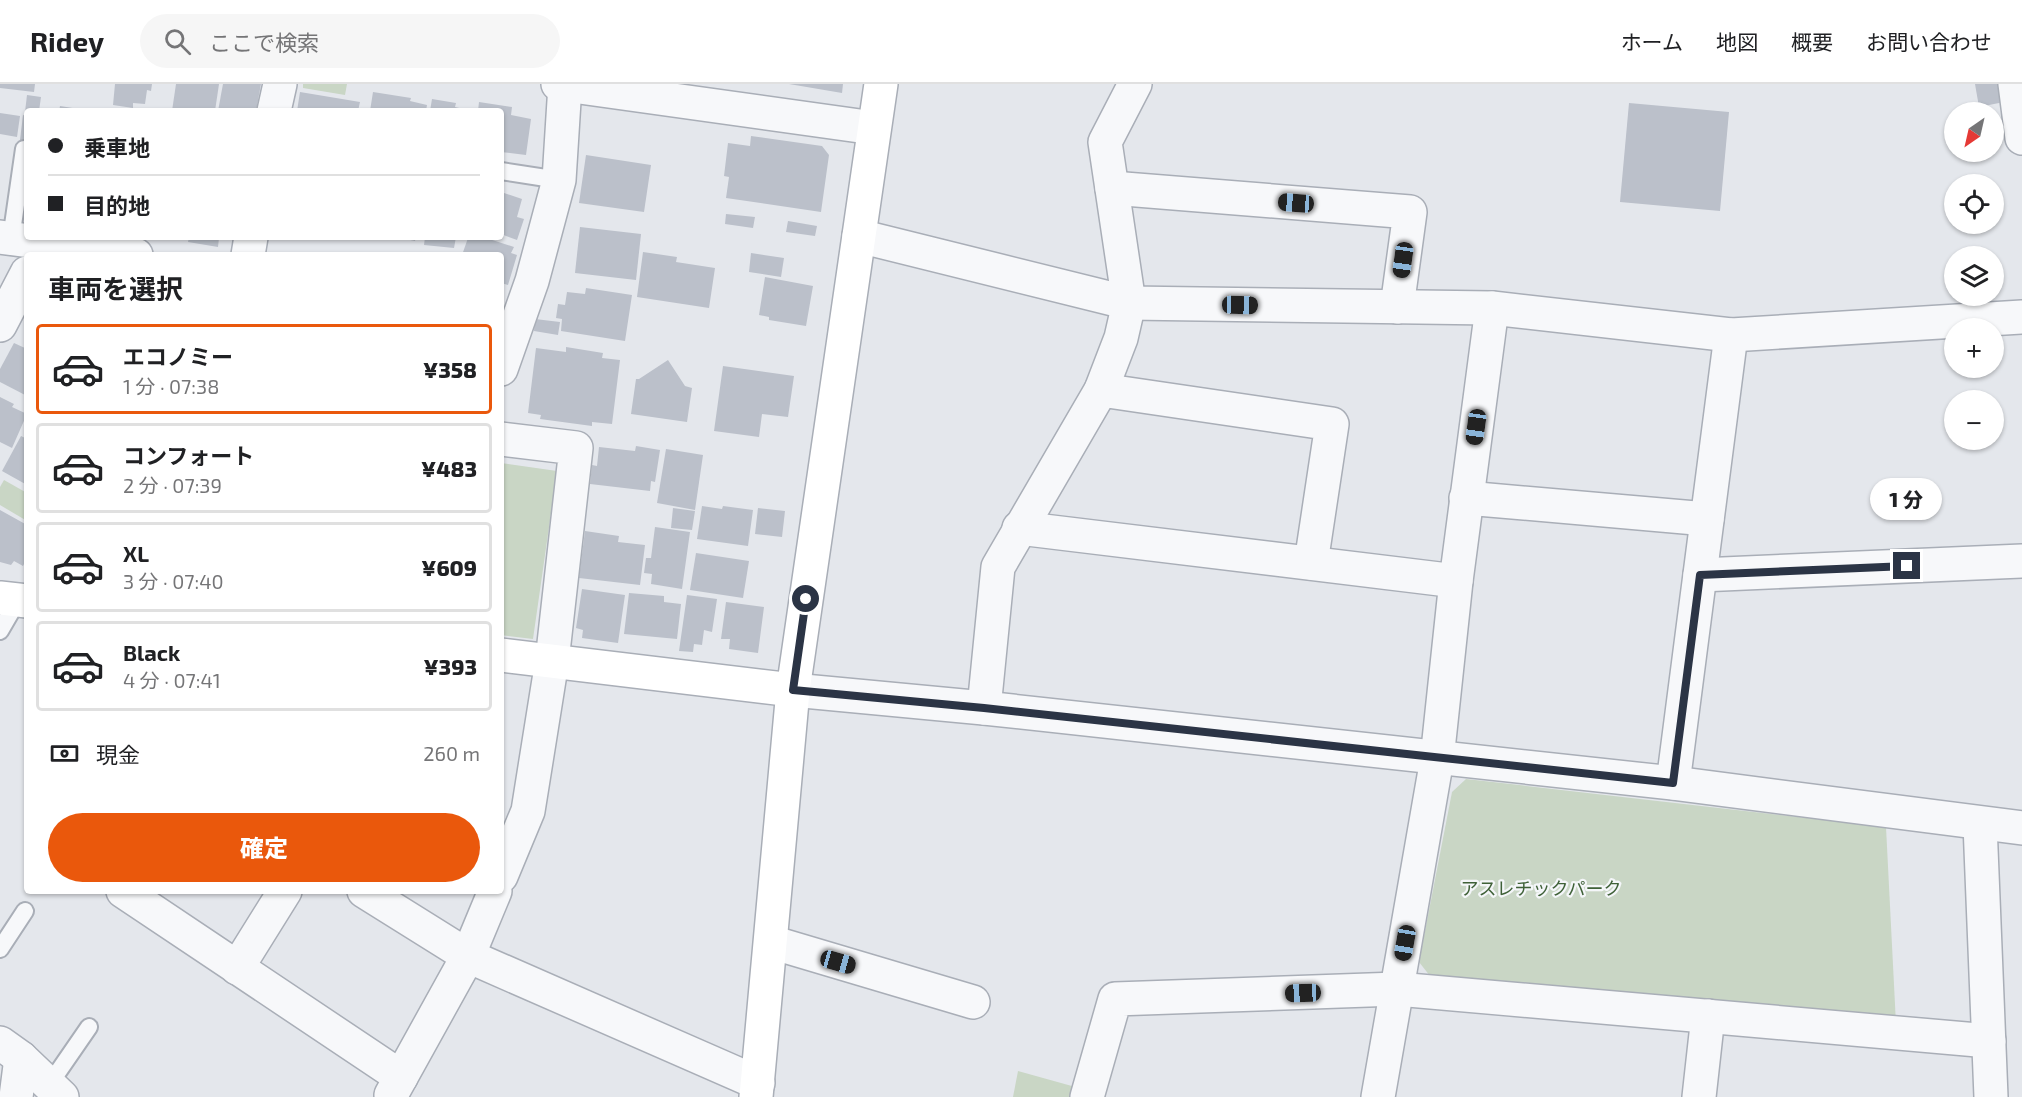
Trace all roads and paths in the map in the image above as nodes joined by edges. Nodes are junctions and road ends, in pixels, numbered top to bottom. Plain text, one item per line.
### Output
1 (280, 84) edge
2 (562, 84) edge
3 (881, 84) edge
4 (1135, 84) edge
5 (2016, 84) edge
6 (275, 108) edge
7 (874, 128) junction
8 (2022, 138) edge
9 (24, 149) dead end
10 (504, 171) edge
11 (559, 180) junction
12 (1112, 188) junction
13 (859, 236) junction
14 (22, 244) edge
15 (105, 252) edge
16 (24, 279) edge
17 (1129, 303) junction
18 (1397, 307) junction
19 (1492, 308) junction
20 (2022, 317) edge
21 (0, 325) edge
22 (1731, 335) junction
23 (504, 360) edge
24 (1101, 390) junction
25 (504, 439) edge
26 (1466, 498) junction
27 (1707, 519) junction
28 (1019, 528) junction
29 (2022, 561) edge
30 (1311, 563) junction
31 (1700, 575) junction
32 (1456, 581) junction
33 (15, 600) edge
34 (0, 631) edge
35 (504, 655) edge
36 (552, 661) junction
37 (793, 690) junction
38 (984, 708) junction
39 (1437, 759) junction
40 (1673, 783) junction
41 (1980, 824) junction
42 (2022, 828) edge
43 (504, 869) edge
44 (127, 894) edge
45 (283, 894) edge
46 (369, 894) edge
47 (494, 894) edge
48 (25, 911) dead end
49 (771, 942) junction
50 (0, 949) edge
51 (468, 956) junction
52 (237, 968) junction
53 (1397, 989) junction
54 (972, 1002) dead end
55 (1708, 1016) junction
56 (89, 1027) dead end
57 (1989, 1041) junction
58 (10, 1051) edge
59 (396, 1087) edge
60 (757, 1090) edge
61 (55, 1091) edge
62 (16, 1097) edge
63 (1087, 1097) edge
64 (1378, 1097) edge
65 (1699, 1097) edge
66 (1991, 1097) edge

1 - 6 street
2 - 7 street
2 - 11 street
3 - 7 street
4 - 12 street
5 - 8 street
7 - 13 street
9 - 14 lane
10 - 11 lane
11 - 23 street
12 - 17 street
12 - 18 street
13 - 17 street
13 - 37 street
14 - 15 street
16 - 21 street
17 - 18 street
17 - 24 street
18 - 19 street
19 - 22 street
19 - 26 street
20 - 22 street
22 - 27 street
24 - 28 street
24 - 30 street
25 - 36 street
26 - 27 street
26 - 32 street
27 - 31 street
28 - 30 street
28 - 38 street
29 - 31 street
30 - 32 street
31 - 40 street
32 - 39 street
33 - 34 lane
35 - 36 street
36 - 37 street
36 - 43 street
37 - 38 street
37 - 49 street
38 - 39 street
39 - 40 street
39 - 53 street
40 - 41 street
41 - 42 street
41 - 57 street
44 - 52 street
45 - 52 street
46 - 51 street
47 - 51 street
48 - 50 lane
49 - 54 street
49 - 60 street
51 - 59 street
51 - 60 street
52 - 59 street
53 - 55 street
53 - 63 street
53 - 64 street
55 - 57 street
55 - 65 street
56 - 61 lane
57 - 66 street
58 - 61 street
58 - 62 street

